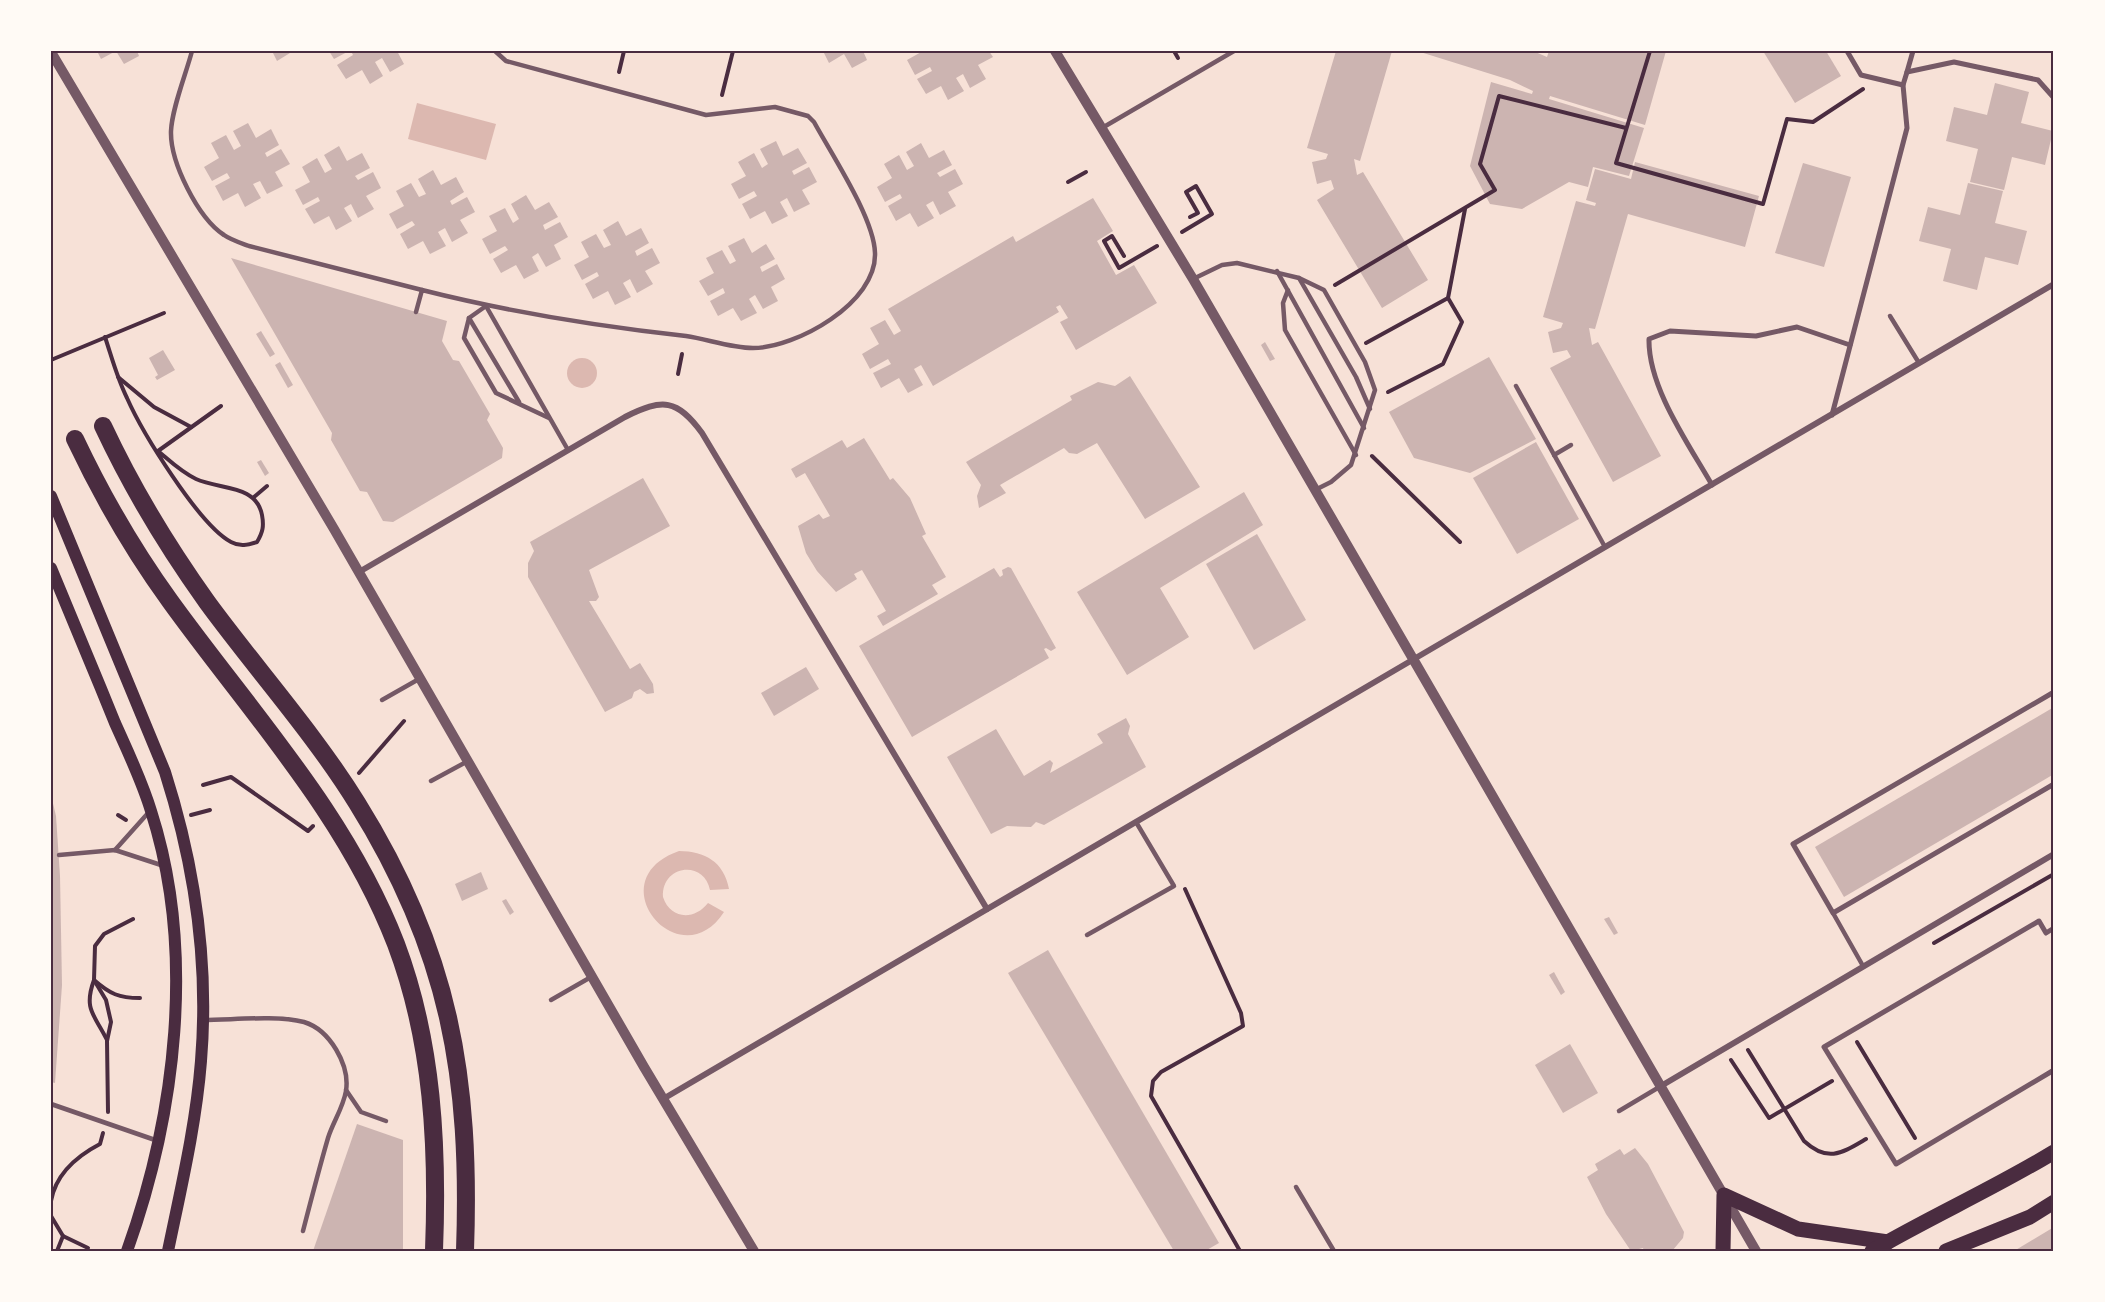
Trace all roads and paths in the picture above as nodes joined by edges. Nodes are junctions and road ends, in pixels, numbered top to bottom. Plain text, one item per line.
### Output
1 (51, 51) edge
2 (192, 51) edge
3 (495, 51) edge
4 (624, 51) edge
5 (733, 51) edge
6 (1055, 51) edge
7 (1174, 51) edge
8 (1234, 51) edge
9 (1650, 51) edge
10 (1847, 51) edge
11 (1913, 51) edge
12 (1178, 58) dead end
13 (619, 72) dead end
14 (1907, 72) junction
15 (1878, 79) junction
16 (1902, 86) junction
17 (722, 95) dead end
18 (2054, 98) edge
19 (1102, 128) junction
20 (1626, 128) junction
21 (1086, 172) dead end
22 (1068, 182) dead end
23 (1464, 209) junction
24 (1212, 214) dead end
25 (1190, 217) dead end
26 (1124, 256) dead end
27 (1119, 268) dead end
28 (1277, 271) junction
29 (1299, 278) junction
30 (1193, 279) junction
31 (2054, 284) edge
32 (1332, 287) dead end
33 (422, 290) junction
34 (1288, 290) junction
35 (1448, 298) junction
36 (486, 306) junction
37 (416, 312) dead end
38 (164, 313) dead end
39 (1890, 316) dead end
40 (470, 318) junction
41 (105, 337) junction
42 (1365, 343) dead end
43 (1850, 345) junction
44 (682, 354) dead end
45 (51, 360) edge
46 (1919, 363) junction
47 (678, 374) dead end
48 (117, 376) junction
49 (1516, 386) dead end
50 (1388, 392) dead end
51 (519, 402) junction
52 (221, 406) dead end
53 (1370, 409) junction
54 (1832, 415) junction
55 (549, 418) junction
56 (103, 426) dead end
57 (191, 427) junction
58 (1364, 428) junction
59 (75, 439) dead end
60 (1571, 445) dead end
61 (568, 450) junction
62 (158, 451) junction
63 (1356, 455) junction
64 (1554, 455) junction
65 (1372, 456) dead end
66 (1712, 484) junction
67 (267, 486) dead end
68 (1315, 490) junction
69 (51, 496) edge
70 (254, 497) junction
71 (1460, 542) dead end
72 (1605, 547) junction
73 (51, 568) edge
74 (359, 572) junction
75 (1413, 659) junction
76 (421, 678) junction
77 (2054, 692) edge
78 (382, 700) dead end
79 (468, 761) junction
80 (431, 781) dead end
81 (2054, 784) edge
82 (151, 810) junction
83 (210, 810) dead end
84 (118, 815) dead end
85 (191, 815) dead end
86 (126, 820) dead end
87 (1137, 822) junction
88 (115, 850) junction
89 (2054, 854) edge
90 (59, 855) dead end
91 (166, 866) junction
92 (1184, 886) dead end
93 (987, 909) junction
94 (1833, 913) junction
95 (133, 919) dead end
96 (2054, 928) edge
97 (1087, 935) dead end
98 (1863, 966) junction
99 (593, 976) junction
100 (94, 980) junction
101 (140, 998) dead end
102 (551, 1000) dead end
103 (203, 1020) junction
104 (1850, 1031) junction
105 (107, 1041) junction
106 (1748, 1050) dead end
107 (1731, 1060) dead end
108 (2054, 1070) edge
109 (1828, 1083) dead end
110 (1660, 1086) junction
111 (346, 1090) junction
112 (663, 1099) junction
113 (51, 1104) edge
114 (1784, 1109) junction
115 (1618, 1111) dead end
116 (386, 1121) dead end
117 (105, 1124) junction
118 (1863, 1140) dead end
119 (159, 1142) junction
120 (1922, 1148) junction
121 (2054, 1152) edge
122 (1296, 1187) dead end
123 (1724, 1195) junction
124 (51, 1201) edge
125 (2054, 1203) edge
126 (52, 1220) edge
127 (303, 1231) dead end
128 (63, 1236) junction
129 (1888, 1242) junction
130 (88, 1248) dead end
131 (57, 1251) edge
132 (127, 1251) edge
133 (168, 1251) edge
134 (434, 1251) edge
135 (465, 1251) edge
136 (754, 1251) edge
137 (1240, 1251) edge
138 (1334, 1251) edge
139 (1723, 1251) edge
140 (1756, 1251) edge
141 (1872, 1251) edge
142 (1946, 1251) edge

1 - 74 street
2 - 33 lane
3 - 36 lane
4 - 13 path
5 - 17 path
6 - 19 street
7 - 12 path
8 - 19 lane
9 - 20 path
10 - 15 street
11 - 14 street
14 - 16 street
14 - 18 street
15 - 16 street
15 - 20 path
16 - 43 street
19 - 30 street
20 - 23 path
21 - 22 path
23 - 32 path
23 - 35 path
24 - 25 path
26 - 27 path
28 - 29 lane
28 - 30 lane
28 - 34 lane
29 - 53 lane
29 - 53 lane
30 - 68 street
31 - 46 street
33 - 36 lane
33 - 37 lane
34 - 58 lane
34 - 63 lane
35 - 42 path
35 - 50 path
36 - 40 lane
36 - 55 lane
38 - 41 path
39 - 46 lane
40 - 51 lane
40 - 51 lane
41 - 45 path
41 - 48 path
43 - 54 street
43 - 66 street
44 - 47 path
46 - 54 street
48 - 57 path
48 - 62 path
49 - 64 lane
51 - 55 lane
52 - 57 path
53 - 58 lane
54 - 66 street
55 - 61 lane
56 - 135 highway
57 - 62 path
58 - 63 lane
59 - 134 highway
60 - 64 lane
61 - 74 street
61 - 93 street
62 - 70 path
62 - 70 path
63 - 68 lane
64 - 72 lane
65 - 71 path
66 - 72 street
67 - 70 path
68 - 75 street
69 - 103 main road
72 - 75 street
73 - 82 main road
74 - 76 street
75 - 87 street
75 - 110 street
76 - 78 lane
76 - 79 street
77 - 94 street
79 - 80 lane
79 - 99 street
81 - 94 street
82 - 88 lane
82 - 91 main road
83 - 85 path
84 - 86 path
87 - 93 street
87 - 97 lane
88 - 90 lane
88 - 91 lane
89 - 98 street
91 - 119 main road
92 - 137 path
93 - 112 street
94 - 98 lane
95 - 100 path
96 - 104 street
98 - 110 street
99 - 102 lane
99 - 112 street
100 - 101 path
100 - 105 path
100 - 105 path
103 - 111 lane
103 - 133 main road
104 - 120 path
104 - 120 street
105 - 117 path
106 - 114 path
107 - 114 path
108 - 120 street
109 - 114 path
110 - 115 lane
110 - 123 street
111 - 116 lane
111 - 127 lane
112 - 136 street
113 - 117 street
114 - 118 path
117 - 119 street
117 - 124 path
119 - 132 main road
121 - 129 main road
122 - 138 lane
123 - 129 main road
123 - 139 main road
123 - 140 street
125 - 142 main road
126 - 128 path
128 - 130 path
128 - 131 path
129 - 141 main road

